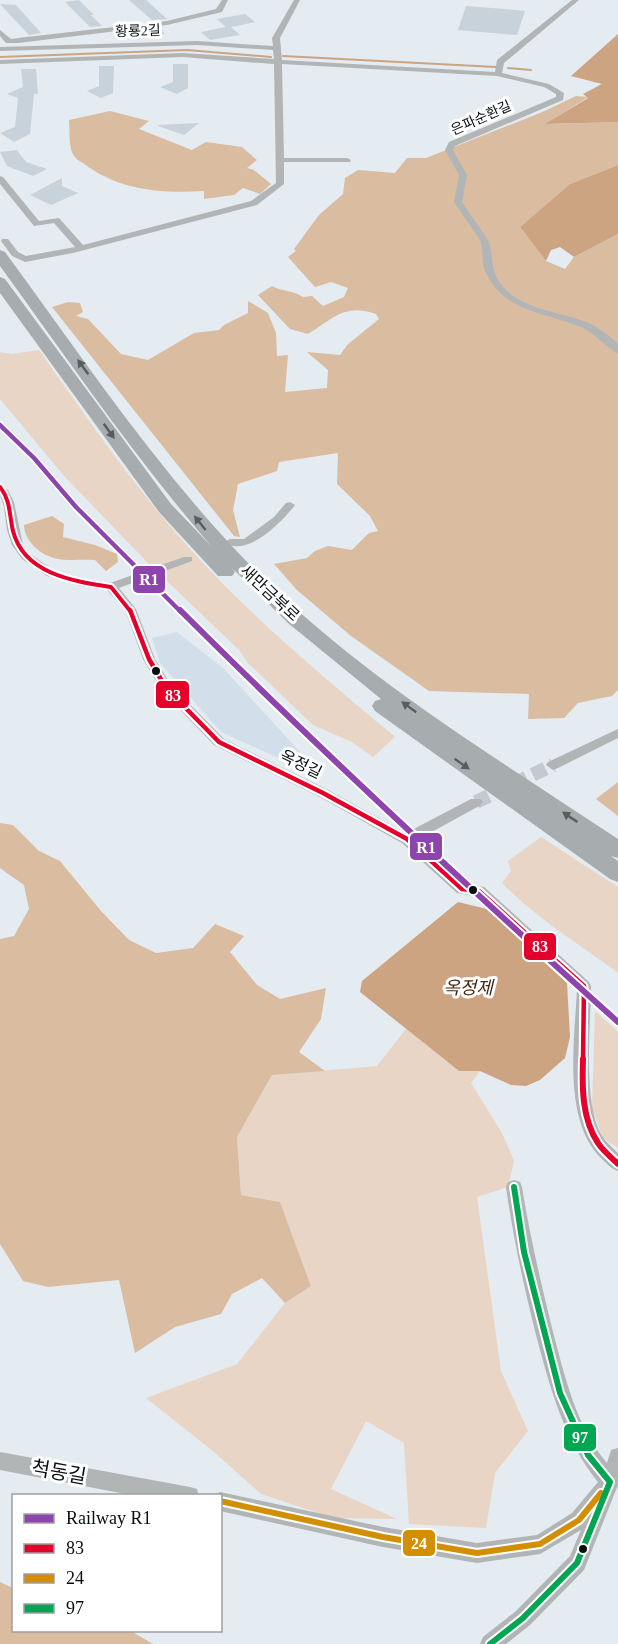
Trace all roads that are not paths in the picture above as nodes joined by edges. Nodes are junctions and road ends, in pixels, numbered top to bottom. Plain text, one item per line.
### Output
1 (225, 0) edge
2 (297, 0) edge
3 (576, 0) edge
4 (0, 32) edge
5 (276, 48) junction
6 (0, 49) edge
7 (0, 62) edge
8 (278, 62) junction
9 (498, 74) junction
10 (280, 160) junction
11 (347, 160) dead end
12 (0, 179) edge
13 (2, 248) edge
14 (81, 248) junction
15 (0, 282) edge
16 (618, 350) edge
17 (0, 487) edge
18 (290, 505) dead end
19 (230, 542) dead end
20 (188, 559) dead end
21 (111, 587) junction
22 (618, 733) edge
23 (553, 765) tunnel mouth
24 (477, 802) tunnel mouth
25 (408, 838) junction
26 (618, 850) edge
27 (618, 873) edge
28 (618, 1164) edge
29 (514, 1187) dead end
30 (618, 1457) edge
31 (0, 1461) edge
32 (610, 1482) junction
33 (179, 1494) edge
34 (222, 1501) edge
35 (489, 1644) edge

1 - 4 street
2 - 5 street
3 - 9 street
5 - 6 street, 황룡2길
5 - 8 street
7 - 8 street
8 - 9 street
8 - 10 street
9 - 16 street, 은파순환길
10 - 11 street
10 - 14 street
12 - 14 street
13 - 14 street
26 -> 13 highway, 새만금북로
15 -> 27 highway, 새만금북로
17 - 21 street
18 - 19 street
20 - 21 street
21 - 25 street, 옥정길
22 - 23 street
24 - 25 street
25 - 28 street, 옥정길
29 - 32 street
30 - 32 street
31 - 33 street, 척동길
32 - 34 street
32 - 35 street

